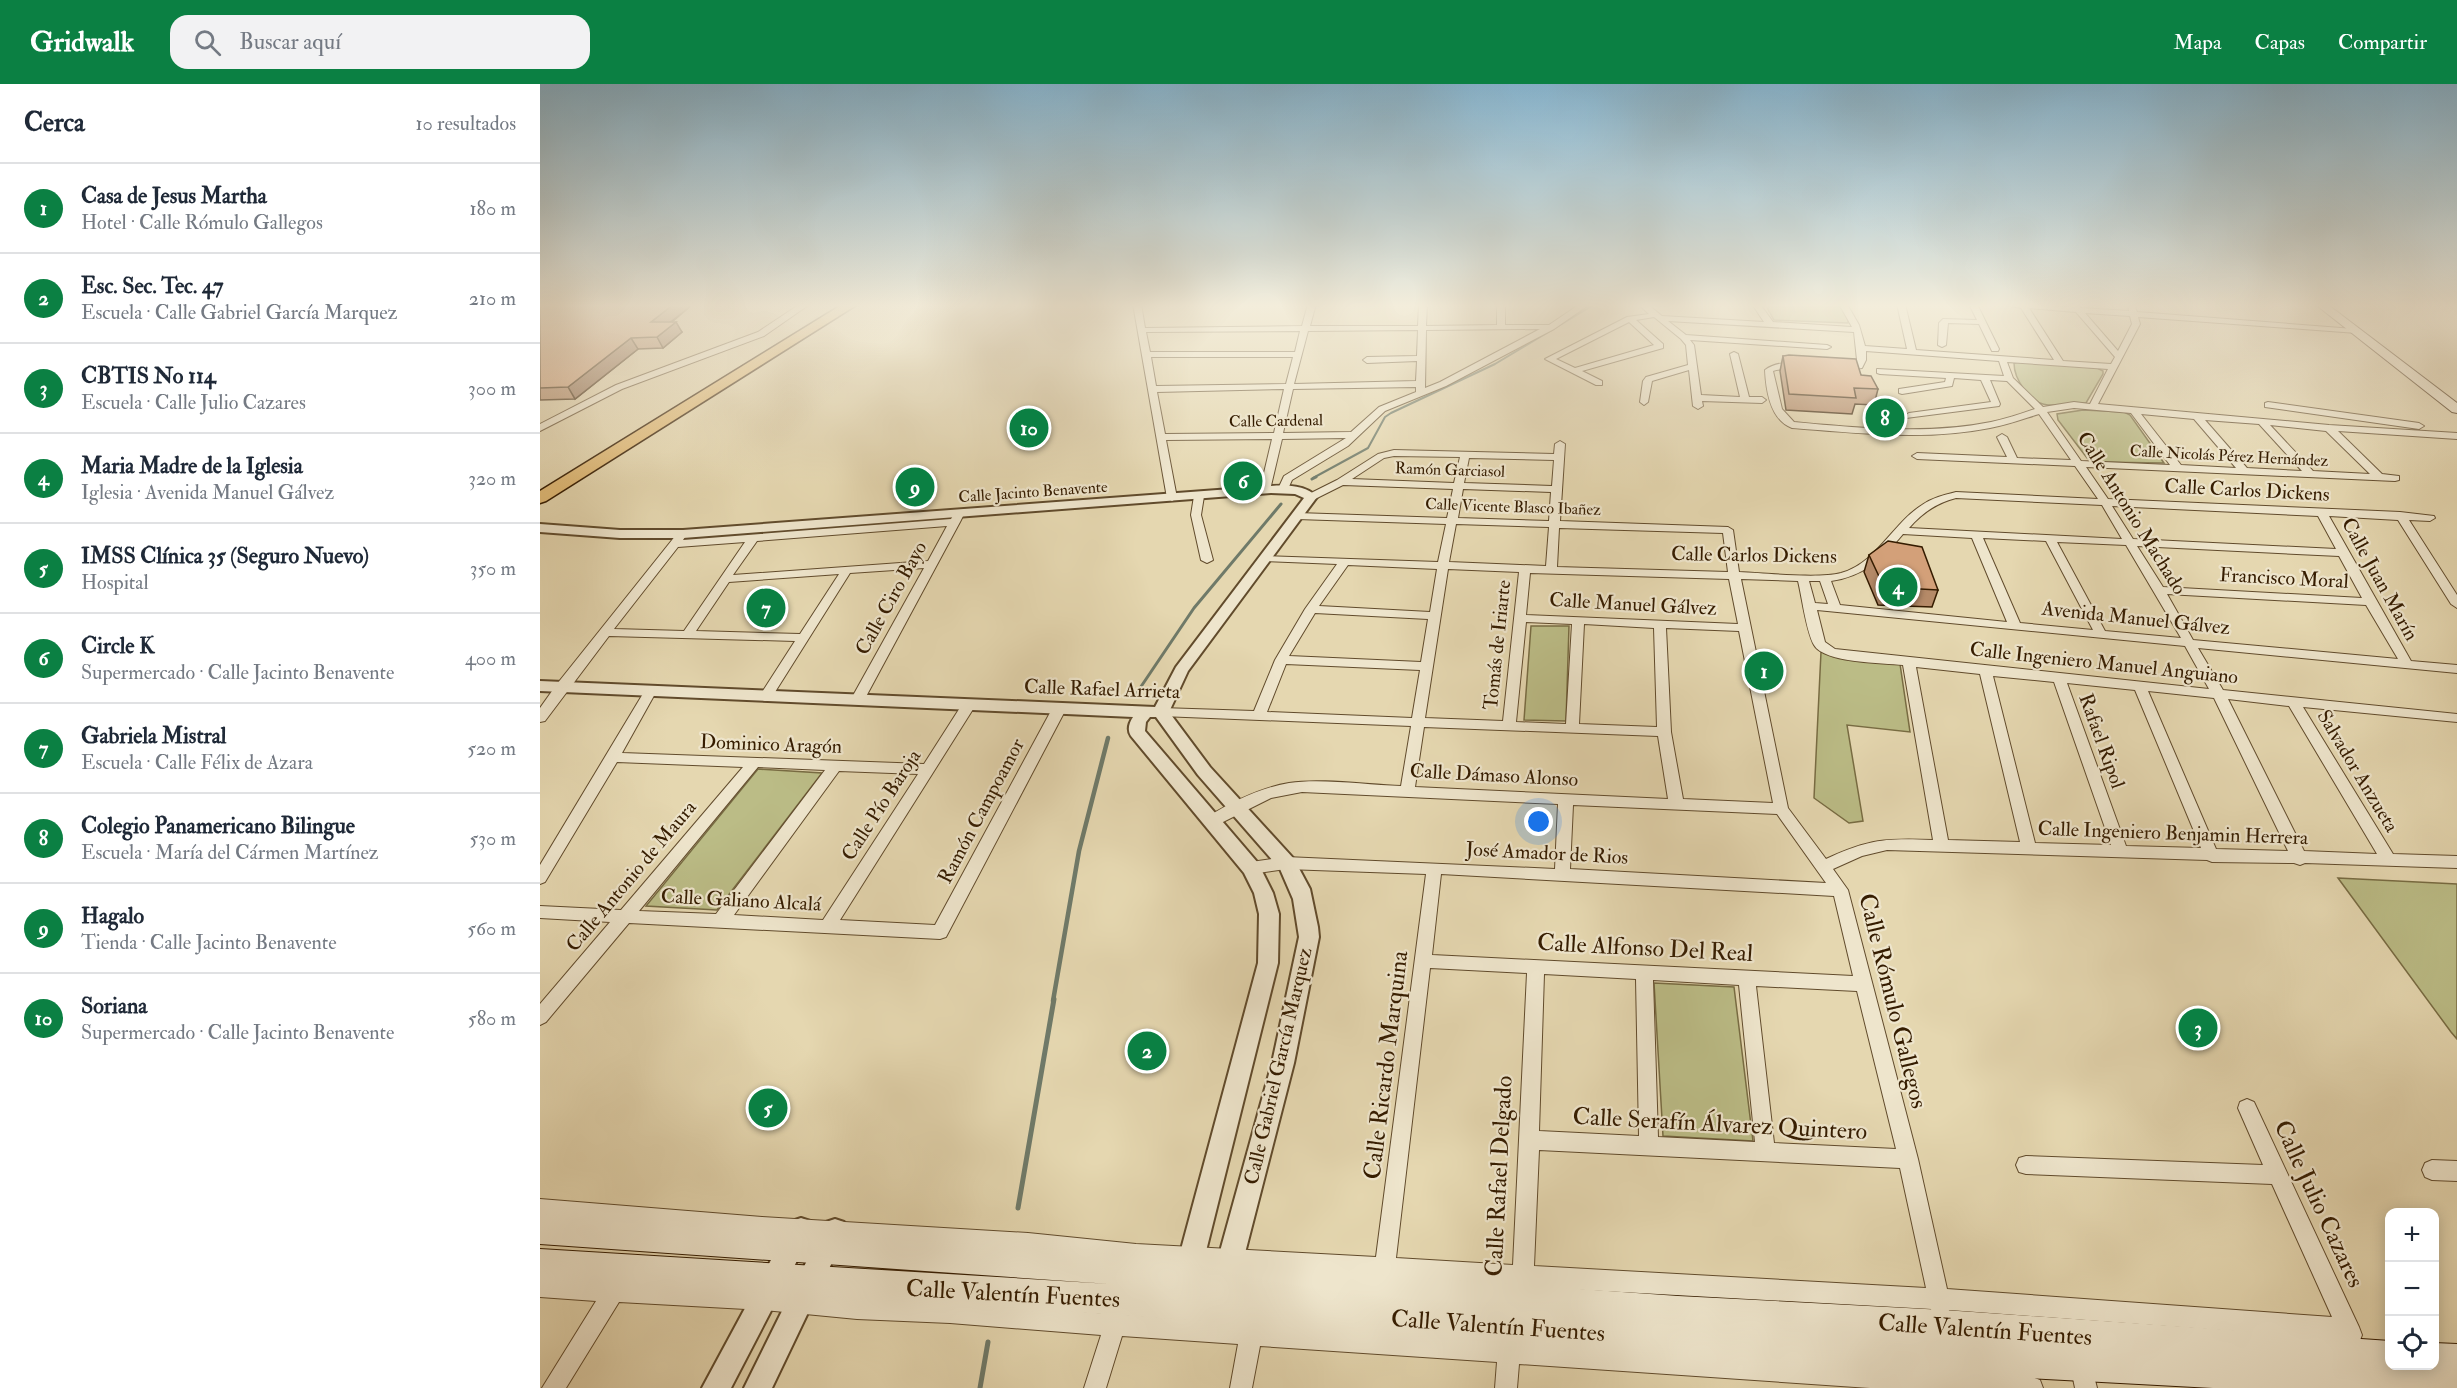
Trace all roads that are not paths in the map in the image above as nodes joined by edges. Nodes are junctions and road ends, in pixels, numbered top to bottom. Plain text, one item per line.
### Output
1 (678, 365) edge
2 (735, 365) edge
3 (754, 365) edge
4 (1148, 365) edge
5 (1296, 365) edge
6 (1421, 365) edge
7 (1479, 365) edge
8 (1561, 365) edge
9 (1595, 365) edge
10 (1737, 365) edge
11 (1861, 365) edge
12 (2003, 365) edge
13 (2085, 365) edge
14 (2399, 365) edge
15 (1693, 366) joint
16 (1805, 366) edge
17 (1826, 367) edge
18 (2114, 367) joint
19 (1574, 371) junction
20 (1880, 371) dead end
21 (1896, 372) junction
22 (1949, 376) junction
23 (1985, 378) junction
24 (2009, 379) junction
25 (1599, 383) dead end
26 (1289, 387) junction
27 (1153, 389) junction
28 (1420, 389) junction
29 (1745, 400) junction
30 (1762, 400) dead end
31 (1644, 402) dead end
32 (2268, 405) dead end
33 (2093, 406) junction
34 (1906, 407) junction
35 (2457, 409) edge
36 (2041, 410) junction
37 (2134, 411) junction
38 (2197, 416) junction
39 (2261, 421) junction
40 (540, 428) edge
41 (2329, 428) junction
42 (2457, 434) edge
43 (1278, 435) junction
44 (1355, 435) junction
45 (1160, 437) junction
46 (2002, 437) dead end
47 (1560, 444) dead end
48 (1466, 455) junction
49 (1917, 456) dead end
50 (1560, 457) junction
51 (2014, 461) junction
52 (2079, 464) junction
53 (2178, 468) junction
54 (2245, 472) junction
55 (2311, 475) junction
56 (2379, 477) junction
57 (2395, 478) dead end
58 (1341, 482) junction
59 (540, 483) edge
60 (1461, 486) junction
61 (1283, 489) junction
62 (1557, 489) junction
63 (1265, 490) junction
64 (1199, 496) junction
65 (1311, 497) junction
66 (540, 498) edge
67 (1172, 498) junction
68 (2104, 502) junction
69 (2321, 512) junction
70 (1297, 516) junction
71 (2400, 516) junction
72 (957, 518) junction
73 (2430, 518) dead end
74 (1454, 521) junction
75 (1554, 524) junction
76 (540, 528) edge
77 (1728, 530) joint
78 (1900, 531) junction
79 (1977, 536) junction
80 (753, 538) junction
81 (679, 539) junction
82 (2050, 539) junction
83 (2130, 543) junction
84 (2344, 553) junction
85 (1265, 558) junction
86 (1207, 560) dead end
87 (1344, 562) junction
88 (933, 564) junction
89 (1443, 565) junction
90 (1525, 569) junction
91 (1551, 569) junction
92 (848, 570) junction
93 (1734, 574) junction
94 (1803, 578) junction
95 (1824, 578) junction
96 (725, 579) junction
97 (2159, 590) junction
98 (2370, 602) junction
99 (2457, 604) edge
100 (1810, 606) junction
101 (1835, 608) junction
102 (1311, 609) junction
103 (1435, 616) junction
104 (1520, 618) junction
105 (1578, 621) junction
106 (1660, 625) junction
107 (2015, 626) junction
108 (1745, 628) junction
109 (604, 632) junction
110 (2101, 634) junction
111 (687, 635) junction
112 (805, 638) junction
113 (2190, 643) junction
114 (1281, 660) junction
115 (1909, 662) junction
116 (2407, 664) junction
117 (1427, 666) junction
118 (2457, 669) edge
119 (1985, 671) junction
120 (2059, 678) junction
121 (540, 686) edge
122 (561, 687) junction
123 (2140, 687) junction
124 (650, 692) junction
125 (2218, 693) junction
126 (765, 697) junction
127 (857, 701) junction
128 (2294, 702) junction
129 (968, 706) junction
130 (1059, 709) junction
131 (1153, 712) junction
132 (1258, 717) junction
133 (540, 718) edge
134 (2457, 718) edge
135 (1418, 723) junction
136 (1509, 725) junction
137 (1572, 728) junction
138 (1664, 732) junction
139 (613, 757) junction
140 (754, 764) junction
141 (836, 765) junction
142 (928, 769) junction
143 (1407, 791) junction
144 (1566, 798) junction
145 (1676, 803) junction
146 (1235, 807) junction
147 (1781, 809) junction
148 (1212, 821) junction
149 (1941, 844) junction
150 (2029, 849) junction
151 (2121, 852) junction
152 (2212, 856) junction
153 (2300, 859) junction
154 (2389, 860) junction
155 (2457, 862) edge
156 (1286, 863) junction
157 (1824, 867) junction
158 (1251, 868) junction
159 (1434, 868) junction
160 (1562, 875) junction
161 (540, 878) edge
162 (1840, 890) junction
163 (540, 912) edge
164 (625, 916) junction
165 (721, 920) junction
166 (828, 926) junction
167 (940, 933) joint
168 (1423, 961) junction
169 (1536, 966) junction
170 (1644, 972) junction
171 (1747, 978) junction
172 (1864, 984) junction
173 (541, 1014) edge
174 (2247, 1108) dead end
175 (1530, 1140) junction
176 (1649, 1146) junction
177 (1765, 1151) junction
178 (1908, 1159) junction
179 (2026, 1165) dead end
180 (2432, 1170) dead end
181 (2457, 1171) edge
182 (2278, 1175) junction
183 (540, 1209) edge
184 (540, 1229) edge
185 (796, 1239) junction
186 (830, 1241) junction
187 (1134, 1262) junction
188 (540, 1264) edge
189 (1386, 1267) junction
190 (1186, 1279) junction
191 (1225, 1281) junction
192 (540, 1287) edge
193 (769, 1289) junction
194 (614, 1292) junction
195 (805, 1292) junction
196 (1118, 1313) junction
197 (1941, 1313) junction
198 (1516, 1314) junction
199 (1251, 1334) junction
200 (2073, 1335) junction
201 (1950, 1358) junction
202 (2439, 1359) edge
203 (2457, 1360) edge
204 (2368, 1361) edge
205 (2035, 1368) edge
206 (2084, 1376) edge
207 (2457, 1385) edge
208 (553, 1388) edge
209 (716, 1388) edge
210 (758, 1388) edge
211 (1095, 1388) edge
212 (1241, 1388) edge
213 (1506, 1388) edge

1 - 40 street
2 - 59 main road
3 - 66 main road
4 - 27 street
5 - 26 street
6 - 28 street
7 - 28 street
8 - 19 street
9 - 19 street
10 - 29 street
11 - 17 street
12 - 24 street, Calle Antonio Machado
13 - 18 street
14 - 35 main road
15 - 29 street
15 - 31 street
16 - 36 street
18 - 33 street
19 - 25 street
20 - 21 street
21 - 22 street
21 - 34 street
22 - 23 street
22 - 34 street
23 - 24 street
23 - 34 street
24 - 36 street, Calle Antonio Machado
26 - 27 street
26 - 28 street
26 - 43 street
27 - 45 street
28 - 44 street
29 - 30 street
32 - 42 street
33 - 36 street
33 - 37 street
36 - 52 street, Calle Antonio Machado
37 - 38 street
37 - 53 street
38 - 39 street
38 - 54 street
39 - 41 street
39 - 55 street
41 - 42 street
41 - 56 street
43 - 44 street, Calle Cardenal
43 - 45 street, Calle Cardenal
43 - 63 street
44 - 61 street
45 - 67 street
46 - 51 street
47 - 50 street
48 - 50 street
48 - 58 street, Calle Gabriel García Marquez
48 - 60 street
49 - 51 street, Calle Nicolás Pérez Hernández
50 - 62 street
51 - 52 street, Calle Nicolás Pérez Hernández
52 - 53 street, Calle Nicolás Pérez Hernández
52 - 68 street, Calle Antonio Machado
53 - 54 street, Calle Nicolás Pérez Hernández
54 - 55 street, Calle Nicolás Pérez Hernández
55 - 56 street, Calle Nicolás Pérez Hernández
56 - 57 street, Calle Nicolás Pérez Hernández
58 - 60 street, Ramón Garciasol
58 - 65 street, Calle Gabriel García Marquez
60 - 62 street, Ramón Garciasol
60 - 74 street
61 - 63 street, Calle Jacinto Benavente
61 - 65 street, Calle Jacinto Benavente
62 - 75 street
63 - 64 street, Calle Jacinto Benavente
64 - 67 street, Calle Jacinto Benavente
64 - 86 street
65 - 70 street, Calle Gabriel García Marquez
67 - 72 street, Calle Jacinto Benavente
68 - 69 street, Calle Carlos Dickens
68 - 78 street, Calle Carlos Dickens
68 - 83 street, Calle Antonio Machado
69 - 71 street, Calle Carlos Dickens
69 - 84 street, Calle Juan Marín
70 - 74 street, Calle Vicente Blasco Ibañez
70 - 85 street, Calle Gabriel García Marquez
71 - 73 street, Calle Carlos Dickens
71 - 99 street
72 - 80 street
72 - 81 street, Calle Jacinto Benavente
72 - 88 street, Calle Ciro Bayo
74 - 75 street, Calle Vicente Blasco Ibañez
74 - 89 street
75 - 77 street, Calle Vicente Blasco Ibañez
75 - 91 street
76 - 81 street, Calle Jacinto Benavente
77 - 93 street, Calle Rómulo Gallegos
78 - 79 street
78 - 95 street, Calle Carlos Dickens
79 - 82 street
79 - 107 street
80 - 81 street
80 - 96 street
81 - 109 street
82 - 83 street
82 - 110 street
83 - 84 street
83 - 97 street, Calle Antonio Machado
84 - 98 street, Calle Juan Marín
85 - 87 street, Calle Carlos Dickens
85 - 131 street, Calle Gabriel García Marquez
87 - 89 street, Calle Carlos Dickens
87 - 102 street
88 - 92 street
88 - 127 street, Calle Ciro Bayo
89 - 90 street, Calle Carlos Dickens
89 - 103 street
90 - 91 street, Calle Carlos Dickens
90 - 104 street, Tomás de Iriarte
91 - 93 street, Calle Carlos Dickens
92 - 96 street
92 - 112 street
93 - 94 street, Calle Carlos Dickens
93 - 108 street, Calle Rómulo Gallegos
94 - 95 street, Calle Carlos Dickens
94 - 100 street, Calle Ingeniero Manuel Anguiano
95 - 101 street
96 - 111 street
97 - 98 street, Francisco Moral
97 - 113 street, Calle Antonio Machado
98 - 116 street, Calle Juan Marín
100 - 101 street, Avenida Manuel Gálvez
100 - 115 street, Calle Ingeniero Manuel Anguiano
101 - 107 street, Avenida Manuel Gálvez
102 - 103 street
102 - 114 street
103 - 117 street
104 - 105 street, Calle Manuel Gálvez
104 - 136 street, Tomás de Iriarte
105 - 106 street, Calle Manuel Gálvez
105 - 137 street
106 - 108 street, Calle Manuel Gálvez
106 - 138 street
107 - 110 street, Avenida Manuel Gálvez
108 - 147 street, Calle Rómulo Gallegos
109 - 111 street
109 - 122 street
110 - 113 street, Avenida Manuel Gálvez
111 - 112 street
112 - 126 street
113 - 116 street, Avenida Manuel Gálvez
113 - 125 street, Calle Antonio Machado
114 - 117 street
114 - 132 street
115 - 119 street, Calle Ingeniero Manuel Anguiano
115 - 149 street
116 - 118 street, Avenida Manuel Gálvez
117 - 135 street
119 - 120 street, Calle Ingeniero Manuel Anguiano
119 - 150 street
120 - 123 street, Calle Ingeniero Manuel Anguiano
120 - 151 street, Rafael Ripol
121 - 122 street, Calle Rafael Arrieta
122 - 124 street, Calle Rafael Arrieta
122 - 133 street
123 - 125 street, Calle Ingeniero Manuel Anguiano
123 - 152 street
124 - 126 street, Calle Rafael Arrieta
124 - 139 street
125 - 128 street, Calle Ingeniero Manuel Anguiano
125 - 153 street, Calle Antonio Machado
126 - 127 street, Calle Rafael Arrieta
127 - 129 street, Calle Rafael Arrieta
128 - 134 street, Calle Ingeniero Manuel Anguiano
128 - 154 street, Salvador Anzueta
129 - 130 street, Calle Rafael Arrieta
129 - 142 street, Calle Pío Baroja
130 - 131 street, Calle Rafael Arrieta
130 - 167 street, Ramón Campoamor
131 - 132 street, Calle Rafael Arrieta
131 - 146 street, Calle Gabriel García Marquez
131 - 148 street, Calle Gabriel García Marquez
132 - 135 street, Calle Rafael Arrieta
135 - 136 street, Calle Rafael Arrieta
135 - 143 street
136 - 137 street, Calle Rafael Arrieta
137 - 138 street, Calle Rafael Arrieta
138 - 145 street
139 - 140 street, Dominico Aragón
139 - 161 street
140 - 141 street, Dominico Aragón
140 - 164 street, Calle Antonio de Maura
141 - 142 street, Dominico Aragón
141 - 165 street
142 - 166 street, Calle Pío Baroja
143 - 144 street, Calle Dámaso Alonso
143 - 146 street, Calle Dámaso Alonso
144 - 145 street, Calle Dámaso Alonso
144 - 160 street
145 - 147 street, Calle Dámaso Alonso
146 - 148 street, Calle Dámaso Alonso
146 - 156 street, Calle Gabriel García Marquez
147 - 157 street, Calle Rómulo Gallegos
148 - 158 street, Calle Gabriel García Marquez
149 - 150 street, Calle Ingeniero Benjamin Herrera
149 - 157 street, Calle Ingeniero Benjamin Herrera
150 - 151 street, Calle Ingeniero Benjamin Herrera
151 - 152 street, Calle Ingeniero Benjamin Herrera
152 - 153 street, Calle Ingeniero Benjamin Herrera
153 - 154 street, Calle Ingeniero Benjamin Herrera
154 - 155 street, Calle Ingeniero Benjamin Herrera
156 - 158 street, José Amador de Rios
156 - 159 street, José Amador de Rios
156 - 191 street, Calle Gabriel García Marquez
157 - 162 street, Calle Rómulo Gallegos
158 - 190 street, Calle Gabriel García Marquez
159 - 160 street, José Amador de Rios
159 - 168 street, Calle Ricardo Marquina
160 - 162 street, José Amador de Rios
162 - 172 street, Calle Rómulo Gallegos
163 - 164 street, Calle Galiano Alcalá
164 - 165 street, Calle Galiano Alcalá
164 - 173 street, Calle Antonio de Maura
165 - 166 street, Calle Galiano Alcalá
166 - 167 street, Calle Galiano Alcalá
168 - 169 street, Calle Alfonso Del Real
168 - 189 street, Calle Ricardo Marquina
169 - 170 street, Calle Alfonso Del Real
169 - 175 street, Calle Rafael Delgado
170 - 171 street, Calle Alfonso Del Real
170 - 176 street
171 - 172 street, Calle Alfonso Del Real
171 - 177 street
172 - 178 street, Calle Rómulo Gallegos
174 - 182 street, Calle Julio Cazares
175 - 176 street, Calle Serafín Álvarez Quintero
175 - 198 street, Calle Rafael Delgado
176 - 177 street, Calle Serafín Álvarez Quintero
177 - 178 street, Calle Serafín Álvarez Quintero
178 - 197 street, Calle Rómulo Gallegos
179 - 182 street
180 - 181 street
182 - 204 street, Calle Julio Cazares
183 - 185 street
184 - 185 main road, Calle Valentín Fuentes
185 - 186 main road, Calle Valentín Fuentes
185 - 193 street
186 - 187 main road, Calle Valentín Fuentes
186 - 195 street
187 - 190 main road, Calle Valentín Fuentes
187 - 196 street
188 - 193 main road, Calle Valentín Fuentes
189 - 191 street
189 - 198 street
190 - 191 main road, Calle Valentín Fuentes
190 - 191 street
190 - 196 main road, Calle Valentín Fuentes
191 - 198 main road, Calle Valentín Fuentes
192 - 194 street
193 - 194 street
193 - 195 main road, Calle Valentín Fuentes
193 - 209 street
194 - 208 street
195 - 196 main road, Calle Valentín Fuentes
195 - 210 street
196 - 199 street
196 - 211 street
197 - 198 main road, Calle Valentín Fuentes
197 - 201 street, Calle Rómulo Gallegos
197 - 204 street
197 - 205 main road, Calle Valentín Fuentes
198 - 199 street
198 - 201 main road, Calle Valentín Fuentes
198 - 205 street
198 - 213 street, Calle Rafael Delgado
199 - 212 street
200 - 204 main road, Calle Valentín Fuentes
200 - 205 main road, Calle Valentín Fuentes
200 - 206 street
201 - 205 main road, Calle Valentín Fuentes
202 - 203 main road
204 - 206 main road, Calle Valentín Fuentes
204 - 207 main road, Calle Valentín Fuentes
205 - 206 main road, Calle Valentín Fuentes

